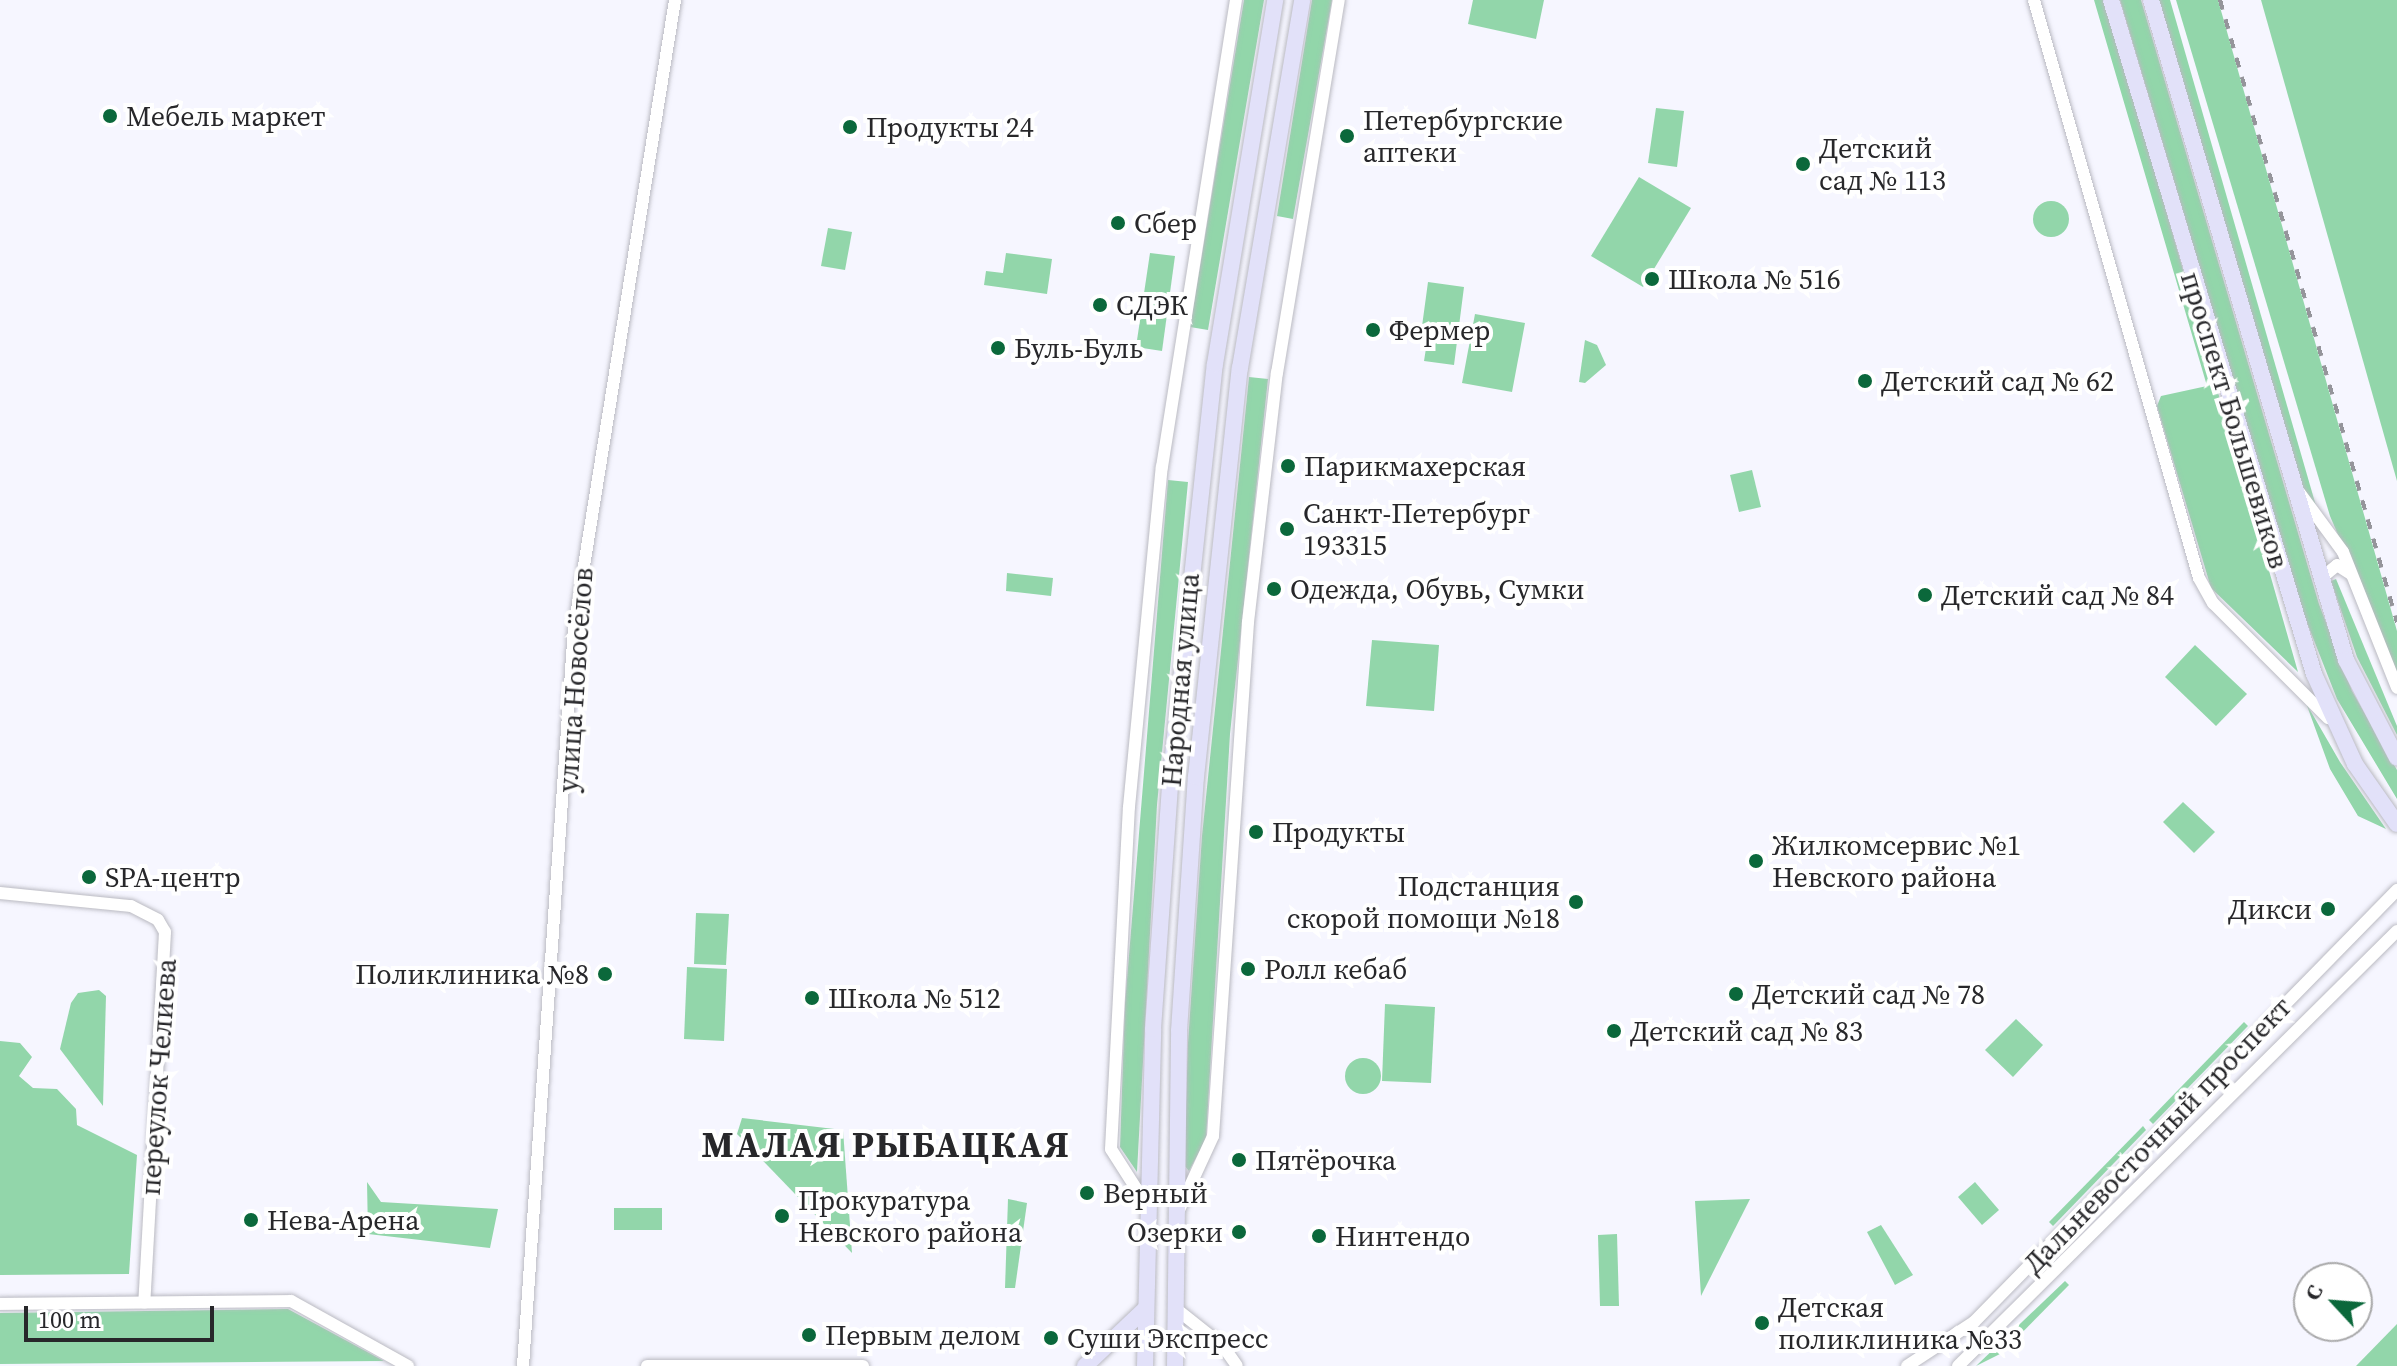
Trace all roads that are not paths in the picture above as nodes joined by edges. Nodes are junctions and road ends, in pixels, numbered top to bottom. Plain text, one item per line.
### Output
1 (675, 0) edge
2 (1236, 0) edge
3 (1275, 0) edge
4 (1302, 0) edge
5 (1339, 0) edge
6 (2034, 0) edge
7 (2111, 0) edge
8 (2151, 0) edge
9 (2290, 481) junction
10 (2354, 576) junction
11 (2320, 579) junction
12 (2397, 688) edge
13 (2334, 727) junction
14 (2397, 758) edge
15 (2397, 824) edge
16 (2397, 890) edge
17 (0, 893) edge
18 (2397, 931) edge
19 (1146, 1204) junction
20 (1175, 1217) junction
21 (144, 1302) junction
22 (0, 1304) edge
23 (1175, 1308) junction
24 (1144, 1310) junction
25 (408, 1366) edge
26 (523, 1366) edge
27 (647, 1366) edge
28 (863, 1366) edge
29 (1085, 1366) edge
30 (1145, 1366) edge
31 (1175, 1366) edge
32 (1237, 1366) edge
33 (1907, 1366) edge
34 (1958, 1366) edge

1 - 26 street, улица Новосёлов
2 - 19 street
3 - 19 main road, Народная улица
4 - 20 main road, Народная улица
5 - 20 street
6 - 13 street
7 - 13 main road, проспект Большевиков
8 - 9 main road, проспект Большевиков
9 - 10 street
9 - 11 main road, проспект Большевиков
10 - 11 street
10 - 12 street
11 - 14 main road, проспект Большевиков
13 - 15 main road, проспект Большевиков
16 - 33 street, Дальневосточный проспект
17 - 21 street, переулок Челиева
18 - 34 street, Дальневосточный проспект
19 - 24 main road, Народная улица
20 - 23 main road, Народная улица
21 - 22 street
21 - 25 street
23 - 31 main road, Народная улица
23 - 32 street
24 - 29 main road
24 - 30 main road, Народная улица
27 - 28 street

